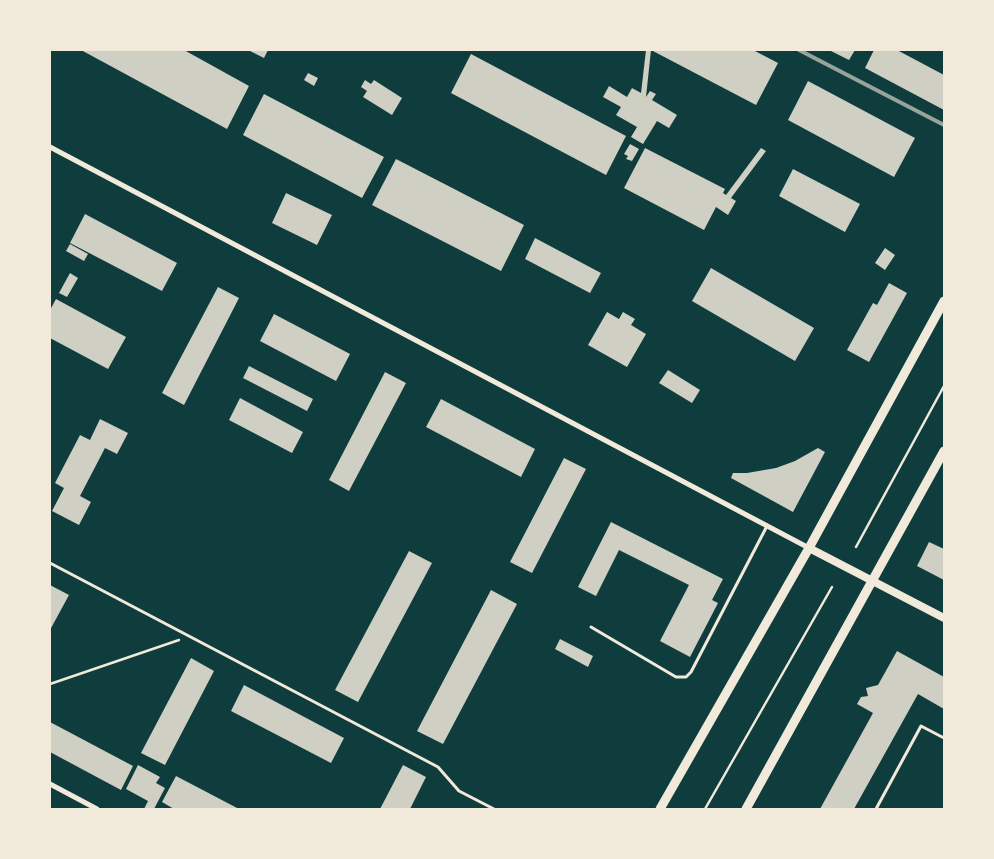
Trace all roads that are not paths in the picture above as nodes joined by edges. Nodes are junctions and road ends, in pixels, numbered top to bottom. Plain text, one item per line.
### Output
1 (50, 148) edge
2 (944, 301) edge
3 (944, 451) edge
4 (767, 526) junction
5 (809, 548) junction
6 (50, 563) edge
7 (873, 582) junction
8 (944, 618) edge
9 (591, 627) dead end
10 (944, 738) edge
11 (50, 784) edge
12 (97, 809) edge
13 (494, 809) edge
14 (660, 809) edge
15 (746, 809) edge
16 (876, 809) edge

1 - 4 street
2 - 5 main road
3 - 7 main road
4 - 5 street
4 - 9 lane
5 - 7 street
5 - 14 main road
6 - 13 lane
7 - 8 street
7 - 15 main road
10 - 16 lane
11 - 12 street

